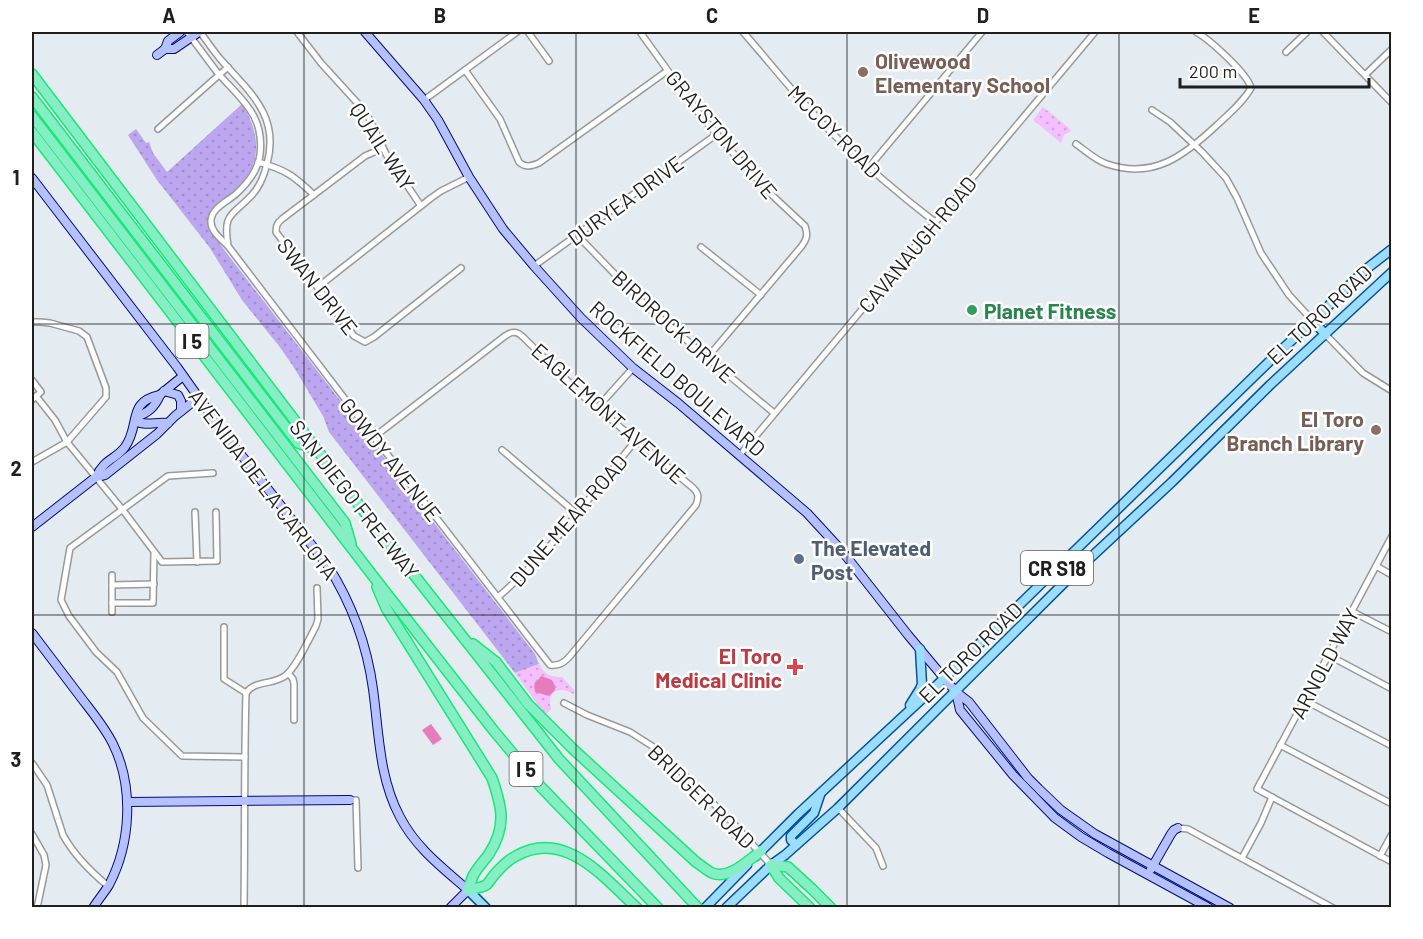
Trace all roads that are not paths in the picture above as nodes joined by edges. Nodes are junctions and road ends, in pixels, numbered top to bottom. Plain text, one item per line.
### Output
1 (180, 32) edge
2 (200, 32) edge
3 (297, 32) edge
4 (365, 32) edge
5 (517, 32) edge
6 (528, 32) edge
7 (640, 32) edge
8 (743, 32) edge
9 (982, 32) edge
10 (1095, 32) edge
11 (1196, 32) edge
12 (1307, 32) edge
13 (1323, 32) edge
14 (189, 35) edge
15 (165, 49) junction
16 (1392, 49) edge
17 (1286, 52) dead end
18 (157, 55) dead end
19 (549, 61) dead end
20 (228, 67) junction
21 (465, 70) junction
22 (667, 70) junction
23 (32, 74) edge
24 (219, 74) junction
25 (1365, 75) junction
26 (32, 97) edge
27 (424, 100) junction
28 (1392, 103) edge
29 (1152, 110) dead end
30 (32, 116) edge
31 (158, 129) dead end
32 (32, 132) edge
33 (717, 134) junction
34 (1076, 144) dead end
35 (1195, 146) junction
36 (383, 148) junction
37 (258, 162) junction
38 (267, 165) junction
39 (868, 167) junction
40 (469, 177) junction
41 (32, 178) edge
42 (314, 195) junction
43 (422, 206) junction
44 (935, 222) junction
45 (577, 235) junction
46 (228, 246) junction
47 (701, 247) dead end
48 (1392, 249) edge
49 (534, 266) junction
50 (461, 268) dead end
51 (1392, 272) edge
52 (318, 286) junction
53 (761, 295) junction
54 (1313, 321) junction
55 (32, 322) edge
56 (1326, 335) junction
57 (707, 358) junction
58 (633, 368) junction
59 (183, 376) junction
60 (32, 380) edge
61 (1392, 391) edge
62 (162, 393) junction
63 (199, 397) junction
64 (34, 398) edge
65 (597, 408) junction
66 (181, 411) junction
67 (774, 413) junction
68 (135, 419) junction
69 (168, 423) junction
70 (374, 437) junction
71 (636, 440) junction
72 (67, 442) junction
73 (316, 449) junction
74 (502, 450) dead end
75 (739, 456) junction
76 (32, 462) edge
77 (213, 473) dead end
78 (96, 477) junction
79 (122, 509) junction
80 (1115, 511) junction
81 (195, 512) dead end
82 (216, 512) dead end
83 (577, 514) junction
84 (1126, 524) junction
85 (32, 526) edge
86 (1392, 536) edge
87 (352, 549) junction
88 (154, 552) junction
89 (197, 562) junction
90 (1376, 566) junction
91 (112, 575) dead end
92 (1392, 575) edge
93 (373, 576) junction
94 (154, 584) junction
95 (112, 585) junction
96 (317, 588) dead end
97 (498, 597) junction
98 (112, 603) junction
99 (1352, 611) junction
100 (112, 612) dead end
101 (224, 627) dead end
102 (1392, 632) edge
103 (32, 633) edge
104 (461, 636) junction
105 (920, 649) junction
106 (1328, 655) junction
107 (557, 666) joint
108 (288, 673) junction
109 (944, 678) junction
110 (1392, 689) edge
111 (956, 692) junction
112 (246, 693) junction
113 (1304, 700) junction
114 (564, 703) dead end
115 (904, 715) junction
116 (294, 720) dead end
117 (1280, 745) junction
118 (1392, 746) edge
119 (244, 757) junction
120 (32, 763) edge
121 (820, 794) junction
122 (1272, 797) junction
123 (350, 800) joint
124 (246, 801) junction
125 (128, 802) junction
126 (1392, 804) edge
127 (838, 808) junction
128 (1178, 828) joint
129 (32, 834) edge
130 (1392, 834) edge
131 (796, 846) junction
132 (760, 852) junction
133 (1380, 856) junction
134 (1242, 858) junction
135 (1392, 862) edge
136 (771, 865) junction
137 (883, 866) dead end
138 (1153, 866) junction
139 (358, 868) dead end
140 (1148, 875) junction
141 (108, 886) junction
142 (468, 890) junction
143 (244, 904) dead end
144 (699, 906) edge
145 (37, 908) edge
146 (93, 908) edge
147 (450, 908) edge
148 (486, 908) edge
149 (638, 908) edge
150 (658, 908) edge
151 (726, 908) edge
152 (810, 908) edge
153 (831, 908) edge
154 (1209, 908) edge
155 (1230, 908) edge
156 (1333, 908) edge

1 - 15 main road
2 - 14 main road
2 - 20 street
3 - 36 street, QUAIL WAY
4 - 27 main road, ROCKFIELD BOULEVARD
5 - 21 street
6 - 19 street
7 - 22 street, GRAYSTON DRIVE
8 - 39 street, MCCOY ROAD
9 - 39 street
10 - 44 street, CAVANAUGH ROAD
11 - 35 street
12 - 17 street
13 - 25 street
14 - 15 main road
14 - 24 street, GOWDY AVENUE
15 - 18 main road
16 - 25 street
20 - 24 street
20 - 38 street
21 - 22 street
21 - 27 street
22 - 33 street, GRAYSTON DRIVE
23 - 73 highway, SAN DIEGO FREEWAY / I 5
24 - 31 street
24 - 37 street, GOWDY AVENUE
25 - 28 street
26 - 73 highway
27 - 40 main road, ROCKFIELD BOULEVARD
29 - 35 street
30 - 87 highway
32 - 87 highway, SAN DIEGO FREEWAY / I 5
33 - 45 street, DURYEA DRIVE
33 - 53 street, GRAYSTON DRIVE
34 - 35 street
35 - 54 street
36 - 42 street
36 - 43 street, QUAIL WAY
37 - 38 street
37 - 46 street, GOWDY AVENUE
38 - 42 street
38 - 46 street
39 - 44 street, MCCOY ROAD
40 - 43 street
40 - 49 main road, ROCKFIELD BOULEVARD
41 - 59 main road, AVENIDA DE LA CARLOTA
42 - 52 street, SWAN DRIVE
43 - 52 street
44 - 67 street, CAVANAUGH ROAD
45 - 49 street, DURYEA DRIVE
45 - 57 street, BIRDROCK DRIVE
46 - 70 street, GOWDY AVENUE
47 - 53 street
48 - 54 main road, EL TORO ROAD / CR S18
49 - 58 main road, ROCKFIELD BOULEVARD
50 - 52 street, SWAN DRIVE
51 - 56 main road, EL TORO ROAD / CR S18
53 - 57 street
54 - 56 main road
54 - 80 main road, EL TORO ROAD / CR S18
55 - 72 street
56 - 61 street
56 - 84 main road, EL TORO ROAD / CR S18
57 - 67 street, BIRDROCK DRIVE
58 - 65 street
58 - 75 main road, ROCKFIELD BOULEVARD
59 - 62 main road
59 - 63 main road, AVENIDA DE LA CARLOTA
60 - 64 street
62 - 66 main road
62 - 68 main road
63 - 66 main road
63 - 142 main road, AVENIDA DE LA CARLOTA
64 - 72 street
65 - 70 street, EAGLEMONT AVENUE
65 - 71 street, EAGLEMONT AVENUE
66 - 69 main road
67 - 75 street, CAVANAUGH ROAD
68 - 69 main road
68 - 78 main road
69 - 78 main road
70 - 97 street, GOWDY AVENUE
71 - 83 street, DUNE MEAR ROAD
71 - 107 street, EAGLEMONT AVENUE
72 - 76 street
72 - 78 street
73 - 104 highway, SAN DIEGO FREEWAY / I 5
74 - 83 street
75 - 105 main road, ROCKFIELD BOULEVARD
77 - 79 street
78 - 79 street
78 - 85 main road
79 - 88 street
79 - 119 street
80 - 84 main road
80 - 109 main road, EL TORO ROAD / CR S18
81 - 89 street
82 - 89 street
83 - 97 street, DUNE MEAR ROAD
84 - 111 main road, EL TORO ROAD / CR S18
86 - 90 street, ARNOLD WAY
87 - 93 highway, SAN DIEGO FREEWAY / I 5
88 - 89 street
88 - 94 street
90 - 92 street
90 - 99 street, ARNOLD WAY
91 - 95 street
93 - 142 highway
93 - 150 highway, SAN DIEGO FREEWAY / I 5
94 - 95 street
94 - 98 street
95 - 98 street
96 - 108 street
97 - 107 street, GOWDY AVENUE
98 - 100 street
99 - 102 street
99 - 106 street, ARNOLD WAY
101 - 112 street
103 - 125 main road
104 - 132 highway
104 - 144 highway, SAN DIEGO FREEWAY / I 5
105 - 109 main road, ROCKFIELD BOULEVARD
105 - 115 main road
106 - 110 street
106 - 113 street, ARNOLD WAY
108 - 112 street
108 - 116 street
109 - 111 main road, ROCKFIELD BOULEVARD
109 - 115 main road, EL TORO ROAD / CR S18
111 - 127 main road, EL TORO ROAD / CR S18
111 - 138 main road
111 - 140 main road
112 - 119 street
113 - 117 street, ARNOLD WAY
113 - 118 street
114 - 132 street, BRIDGER ROAD
115 - 121 main road, EL TORO ROAD / CR S18
117 - 122 street, ARNOLD WAY
117 - 126 street
119 - 124 street
120 - 141 street
121 - 131 main road
121 - 132 main road, EL TORO ROAD / CR S18
122 - 133 street
122 - 134 street
123 - 124 main road
123 - 139 street
124 - 125 main road
124 - 143 street
125 - 141 main road
127 - 131 main road, EL TORO ROAD / CR S18
127 - 137 street
128 - 134 street
128 - 138 main road
129 - 145 street
130 - 133 street
131 - 136 main road, EL TORO ROAD / CR S18
132 - 136 street, BRIDGER ROAD
132 - 144 main road, EL TORO ROAD / CR S18
133 - 135 street
134 - 156 street
136 - 151 main road, EL TORO ROAD / CR S18
136 - 152 highway
136 - 153 highway
138 - 140 main road
138 - 155 main road
140 - 154 main road
141 - 146 main road
142 - 147 main road
142 - 148 main road, AVENIDA DE LA CARLOTA
142 - 149 highway

